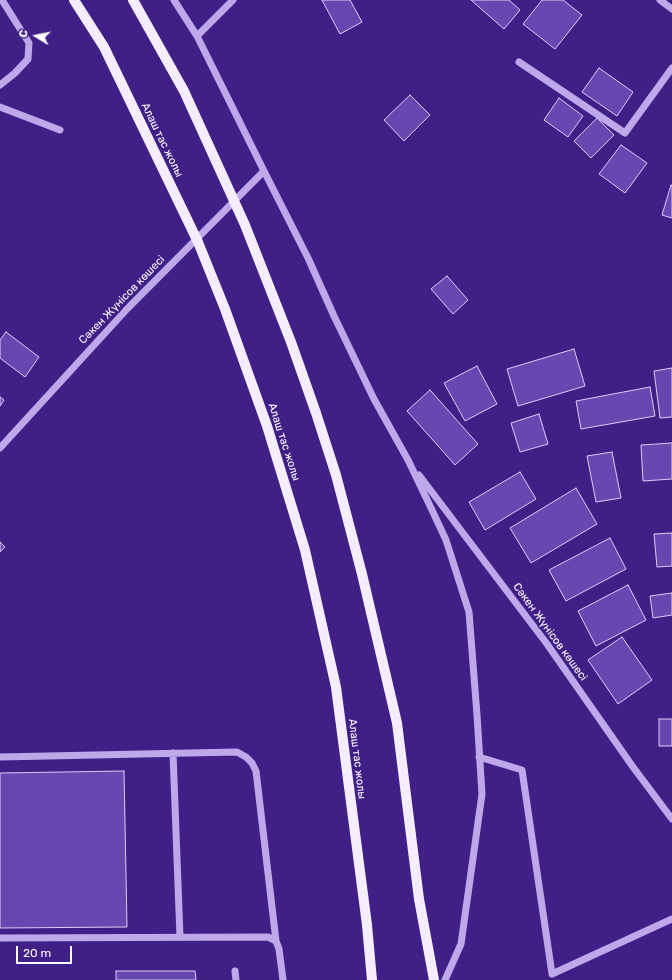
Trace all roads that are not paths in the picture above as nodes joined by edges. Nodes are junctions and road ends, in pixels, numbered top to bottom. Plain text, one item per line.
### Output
1 (2, 0) edge
2 (74, 0) edge
3 (132, 0) edge
4 (174, 0) edge
5 (233, 0) edge
6 (660, 0) edge
7 (672, 9) edge
8 (197, 36) junction
9 (518, 62) dead end
10 (672, 68) edge
11 (0, 85) edge
12 (0, 107) edge
13 (60, 130) dead end
14 (264, 171) junction
15 (0, 448) edge
16 (408, 460) junction
17 (173, 753) junction
18 (0, 757) edge
19 (479, 757) junction
20 (672, 818) edge
21 (672, 919) edge
22 (180, 937) junction
23 (0, 938) edge
24 (276, 941) junction
25 (235, 970) dead end
26 (236, 980) edge
27 (283, 980) edge
28 (372, 980) edge
29 (434, 980) edge
30 (445, 980) edge

1 - 11 street
2 - 28 main road, Алаш тас жолы, bridge
3 - 29 main road, bridge
4 - 8 street
5 - 8 street
6 - 7 street
8 - 14 street
9 - 10 street
12 - 13 street
14 - 15 street, Сәкен Жүнісов көшесі
14 - 16 street
16 - 19 street
16 - 20 street, Сәкен Жүнісов көшесі
17 - 18 street
17 - 22 street
17 - 24 street
19 - 21 street
19 - 30 street
22 - 23 street
22 - 24 street
24 - 27 street
25 - 26 street

